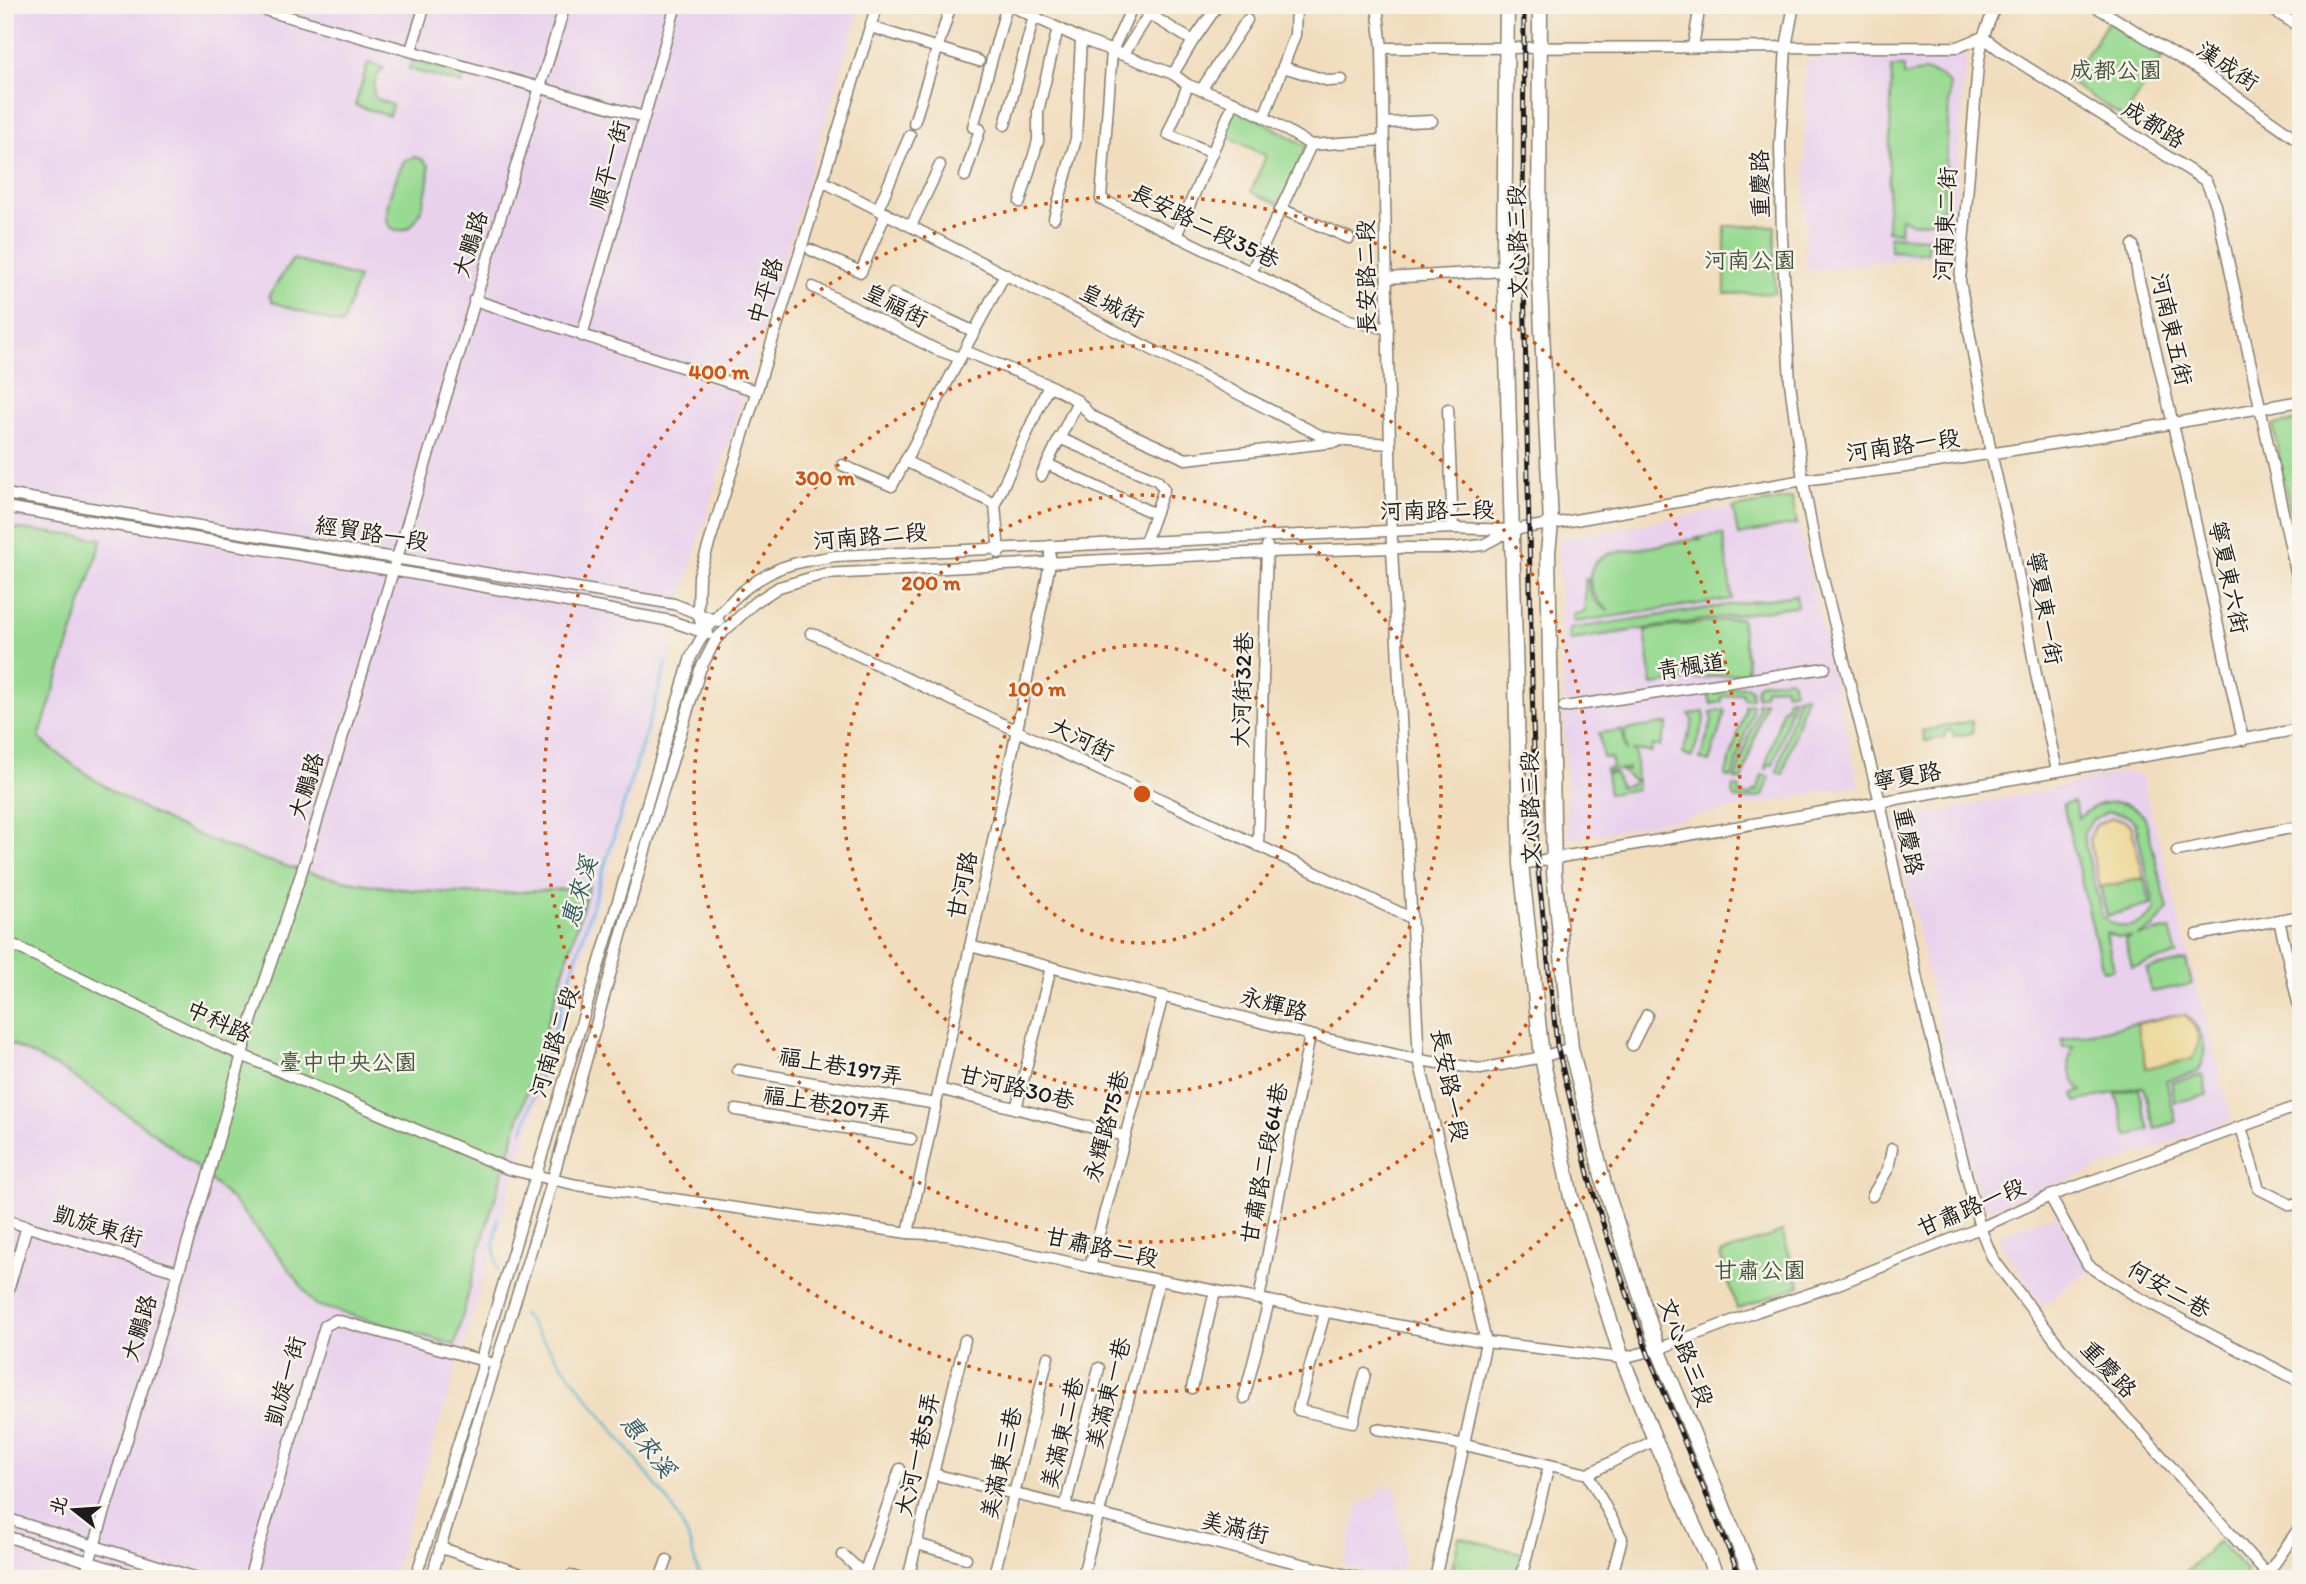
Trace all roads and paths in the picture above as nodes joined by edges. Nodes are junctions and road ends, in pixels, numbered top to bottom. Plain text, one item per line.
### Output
1 (247, 5) edge
2 (425, 5) edge
3 (565, 5) edge
4 (676, 5) edge
5 (877, 5) edge
6 (951, 5) edge
7 (1008, 5) edge
8 (1040, 5) edge
9 (1133, 5) edge
10 (1219, 5) edge
11 (1296, 5) edge
12 (1377, 5) edge
13 (1507, 5) edge
14 (1540, 5) edge
15 (1700, 5) edge
16 (1794, 5) edge
17 (1996, 5) edge
18 (2093, 5) edge
19 (2265, 5) edge
20 (1034, 16) junction
21 (1247, 20) dead end
22 (871, 27) junction
23 (1058, 28) junction
24 (2301, 28) edge
25 (1983, 37) junction
26 (1081, 39) junction
27 (1193, 41) junction
28 (1505, 47) junction
29 (1539, 47) junction
30 (1693, 47) junction
31 (1786, 47) junction
32 (937, 48) junction
33 (1382, 48) junction
34 (411, 50) junction
35 (1117, 53) junction
36 (979, 61) dead end
37 (1283, 67) junction
38 (1173, 74) junction
39 (1342, 80) dead end
40 (1188, 85) junction
41 (541, 87) junction
42 (1201, 90) junction
43 (1234, 102) junction
44 (644, 117) junction
45 (1264, 117) junction
46 (1432, 121) dead end
47 (914, 123) dead end
48 (1384, 123) junction
49 (1005, 125) dead end
50 (910, 135) dead end
51 (1384, 141) junction
52 (2301, 142) edge
53 (1311, 145) junction
54 (1212, 153) junction
55 (940, 166) dead end
56 (965, 176) dead end
57 (822, 181) junction
58 (1020, 202) dead end
59 (1281, 209) junction
60 (882, 211) junction
61 (1054, 218) dead end
62 (911, 226) junction
63 (1176, 236) junction
64 (1349, 238) dead end
65 (2133, 245) dead end
66 (811, 250) dead end
67 (1504, 271) junction
68 (1251, 272) junction
69 (1005, 274) junction
70 (1387, 278) junction
71 (813, 287) dead end
72 (893, 294) dead end
73 (474, 300) junction
74 (1388, 328) junction
75 (975, 332) junction
76 (582, 336) junction
77 (962, 355) junction
78 (1049, 385) junction
79 (756, 391) junction
80 (1078, 401) junction
81 (2301, 401) edge
82 (2261, 407) junction
83 (1448, 409) dead end
84 (2172, 422) junction
85 (1059, 438) junction
86 (1347, 441) junction
87 (1390, 444) junction
88 (1990, 453) junction
89 (905, 461) junction
90 (1047, 464) junction
91 (842, 465) dead end
92 (1041, 476) dead end
93 (1803, 480) junction
94 (5, 494) edge
95 (995, 504) junction
96 (5, 507) edge
97 (1155, 514) junction
98 (1551, 524) junction
99 (1453, 528) junction
100 (1511, 530) junction
101 (1391, 531) junction
102 (1267, 536) junction
103 (1145, 542) junction
104 (1050, 546) junction
105 (999, 548) junction
106 (1392, 548) junction
107 (1267, 552) junction
108 (397, 559) junction
109 (1049, 563) junction
110 (999, 566) junction
111 (393, 571) junction
112 (2301, 595) edge
113 (698, 612) junction
114 (714, 619) junction
115 (728, 626) junction
116 (704, 632) junction
117 (811, 633) dead end
118 (716, 639) junction
119 (1825, 668) dead end
120 (1564, 707) dead end
121 (2301, 729) edge
122 (1017, 730) junction
123 (2243, 740) junction
124 (2057, 771) junction
125 (1880, 803) junction
126 (2301, 826) edge
127 (1258, 846) junction
128 (2177, 851) dead end
129 (1553, 858) junction
130 (1521, 864) junction
131 (2301, 916) edge
132 (1411, 918) junction
133 (2279, 920) junction
134 (2197, 935) dead end
135 (5, 941) edge
136 (970, 946) junction
137 (1051, 967) junction
138 (1163, 996) junction
139 (1647, 1015) dead end
140 (2301, 1016) edge
141 (1310, 1035) junction
142 (1632, 1045) dead end
143 (1571, 1048) junction
144 (241, 1055) junction
145 (1542, 1057) junction
146 (1419, 1060) junction
147 (738, 1070) dead end
148 (939, 1089) junction
149 (936, 1104) junction
150 (2301, 1105) edge
151 (1016, 1109) junction
152 (736, 1110) dead end
153 (2241, 1127) junction
154 (1125, 1136) junction
155 (911, 1139) dead end
156 (1892, 1149) dead end
157 (537, 1176) junction
158 (552, 1180) junction
159 (1872, 1196) dead end
160 (2050, 1196) junction
161 (2301, 1202) edge
162 (5, 1220) edge
163 (27, 1226) junction
164 (1980, 1228) junction
165 (908, 1233) junction
166 (1090, 1267) junction
167 (178, 1272) junction
168 (1159, 1280) junction
169 (1215, 1291) junction
170 (1264, 1300) junction
171 (5, 1301) edge
172 (1325, 1311) junction
173 (965, 1339) dead end
174 (1486, 1342) junction
175 (1658, 1349) junction
176 (1048, 1357) dead end
177 (1622, 1358) junction
178 (483, 1360) junction
179 (495, 1364) junction
180 (1099, 1368) dead end
181 (1365, 1374) dead end
182 (2301, 1382) edge
183 (1192, 1388) dead end
184 (1244, 1398) dead end
185 (1377, 1429) dead end
186 (1655, 1440) junction
187 (1465, 1445) junction
188 (1549, 1465) junction
189 (900, 1469) dead end
190 (933, 1474) junction
191 (1588, 1474) junction
192 (1015, 1496) junction
193 (1065, 1507) junction
194 (1097, 1516) junction
195 (5, 1518) edge
196 (2301, 1525) edge
197 (5, 1536) edge
198 (917, 1544) junction
199 (94, 1546) junction
200 (441, 1548) junction
201 (844, 1555) dead end
202 (966, 1558) dead end
203 (667, 1560) dead end
204 (89, 1562) junction
205 (866, 1576) edge
206 (909, 1576) edge
207 (2268, 1577) edge
208 (84, 1579) edge
209 (145, 1579) edge
210 (200, 1579) edge
211 (249, 1579) edge
212 (415, 1579) edge
213 (431, 1579) edge
214 (537, 1579) edge
215 (660, 1579) edge
216 (935, 1579) edge
217 (993, 1579) edge
218 (1082, 1579) edge
219 (1363, 1579) edge
220 (1434, 1579) edge
221 (1521, 1579) edge
222 (1611, 1579) edge
223 (1718, 1579) edge
224 (1753, 1579) edge

1 - 34 street
2 - 34 street
3 - 41 street, 大鵬路
4 - 44 street, 順平一街
5 - 22 street, 中平路
6 - 32 street
7 - 20 street
7 - 56 street
8 - 20 street
9 - 35 street
10 - 27 street
11 - 37 street
12 - 33 street, 長安路二段
13 - 28 main road, 文心路三段
14 - 29 main road, 文心路三段
15 - 30 street
16 - 31 street, 重慶路
17 - 25 street, 河南東二街
18 - 52 street, 漢成街
19 - 24 street
20 - 23 street
20 - 49 street
21 - 42 street
22 - 32 street
22 - 57 street, 中平路
23 - 26 street
23 - 58 street
25 - 31 street
25 - 82 street, 成都路
25 - 88 street, 河南東二街
26 - 35 street
26 - 61 street
27 - 35 street
27 - 38 street
28 - 29 street
28 - 33 street
28 - 67 main road, 文心路三段
29 - 30 street
29 - 98 main road, 文心路三段
30 - 31 street
31 - 93 street, 重慶路
32 - 36 street
32 - 47 street
33 - 48 street, 長安路二段
34 - 41 street
35 - 38 street
35 - 63 street, 長安路二段35巷
37 - 39 street
37 - 45 street
38 - 40 street
40 - 42 street
40 - 54 street
41 - 44 street
41 - 73 street, 大鵬路
42 - 43 street
43 - 45 street
43 - 54 street
44 - 76 street, 順平一街
45 - 53 street
46 - 48 street
48 - 51 street, 長安路二段
50 - 60 street
51 - 53 street
51 - 70 street, 長安路二段
53 - 59 street
54 - 63 street
55 - 62 street
57 - 60 street, 皇城街
57 - 79 street, 中平路
59 - 64 street
59 - 68 street
60 - 62 street, 皇城街
60 - 66 street
62 - 69 street, 皇城街
63 - 68 street, 長安路二段35巷
65 - 84 street, 河南東五街
67 - 70 street
67 - 100 main road, 文心路三段
68 - 74 street, 長安路二段35巷
69 - 75 street
69 - 86 street, 皇城街
70 - 74 street, 長安路二段
71 - 77 street, 皇福街
72 - 75 street
73 - 76 street
73 - 108 street, 大鵬路
74 - 87 street, 長安路二段
75 - 77 street
76 - 79 street
77 - 78 street, 皇福街
77 - 89 street
78 - 80 street, 皇福街
78 - 95 street
79 - 113 street, 中平路
80 - 85 street
80 - 86 street, 皇福街
81 - 82 street, 河南路一段
82 - 84 street, 河南路一段
82 - 112 street, 成都路
83 - 99 street
84 - 88 street, 河南路一段
84 - 123 street, 寧夏東六街
85 - 90 street
85 - 97 street
86 - 87 street, 皇城街
87 - 101 street, 長安路二段
88 - 93 street, 河南路一段
88 - 124 street, 寧夏東一街
89 - 91 street
89 - 95 street
90 - 92 street
90 - 97 street
93 - 98 street, 河南路一段
93 - 125 street, 重慶路
94 - 108 street, 經貿路一段
95 - 105 street
96 - 111 street, 經貿路一段
97 - 103 street
98 - 100 street, 河南路一段
98 - 129 main road, 文心路三段
99 - 100 street, 河南路二段
99 - 101 street, 河南路二段
100 - 106 street, 河南路二段
100 - 130 main road, 文心路三段
101 - 102 street, 河南路二段
101 - 106 street, 長安路二段
102 - 103 street, 河南路二段
102 - 107 street, 大河街32巷
103 - 104 street, 河南路二段
104 - 105 street, 河南路二段
104 - 109 street, 甘河路
105 - 110 street
105 - 114 street, 河南路二段
106 - 107 street, 河南路二段
106 - 132 street, 長安路一段
107 - 109 street, 河南路二段
107 - 127 street, 大河街32巷
108 - 111 street, 大鵬路
108 - 113 street, 經貿路一段
109 - 110 street, 河南路二段
109 - 122 street, 甘河路
110 - 115 street, 河南路二段
111 - 116 street, 經貿路一段
111 - 144 street, 大鵬路
113 - 114 street, 經貿路一段
113 - 116 street, 中平路
114 - 115 street, 經貿路一段
114 - 116 street, 河南路二段
115 - 118 street, 河南路二段
116 - 118 street, 經貿路一段
116 - 157 street, 河南路二段
117 - 122 street, 大河街
118 - 158 street, 河南路二段
119 - 120 street, 青楓道
121 - 123 street, 寧夏路
122 - 127 street, 大河街
122 - 136 street, 甘河路
123 - 124 street, 寧夏路
124 - 125 street, 寧夏路
125 - 129 street, 寧夏路
125 - 164 street, 重慶路
126 - 128 street
127 - 132 street, 大河街
129 - 130 street, 寧夏路
129 - 143 main road, 文心路三段
130 - 145 main road, 文心路三段
131 - 133 street
132 - 146 street, 長安路一段
133 - 134 street
133 - 140 street
135 - 144 street, 中科路
136 - 137 street, 永輝路
136 - 148 street, 甘河路
137 - 138 street, 永輝路
137 - 151 street
138 - 141 street, 永輝路
138 - 154 street, 永輝路75巷
139 - 142 street
141 - 146 street, 永輝路
141 - 170 street, 甘肅路二段64巷
143 - 145 street, 永輝路
143 - 175 main road, 文心路三段
144 - 157 street, 中科路
144 - 167 street, 大鵬路
145 - 146 street, 永輝路
145 - 177 main road, 文心路三段
146 - 174 street, 長安路一段
147 - 149 street, 福上巷197弄
148 - 149 street, 甘河路
148 - 151 street, 甘河路30巷
149 - 165 street, 甘河路
150 - 153 street, 甘肅路一段
151 - 154 street, 甘河路30巷
152 - 155 street, 福上巷207弄
153 - 160 street, 甘肅路一段
153 - 161 street
154 - 166 street, 永輝路75巷
156 - 159 street
157 - 158 street, 甘肅路二段
157 - 178 street, 河南路二段
158 - 165 street, 甘肅路二段
158 - 179 street, 河南路二段
160 - 164 street, 甘肅路一段
160 - 182 street, 何安二巷
162 - 163 street, 凱旋東街
163 - 167 street, 凱旋東街
163 - 171 street
164 - 175 street, 甘肅路一段
164 - 207 street, 重慶路
165 - 166 street, 甘肅路二段
166 - 168 street, 甘肅路二段
167 - 199 street, 大鵬路
168 - 169 street, 甘肅路二段
168 - 194 street, 美滿東一巷
169 - 170 street, 甘肅路二段
169 - 183 street
170 - 172 street, 甘肅路二段
170 - 184 street, 甘肅路二段64巷
172 - 174 street, 甘肅路二段
172 - 181 street
173 - 190 street, 大河一巷5弄
174 - 177 street, 甘肅路二段
174 - 187 street, 長安路一段
175 - 177 street, 甘肅路二段
175 - 224 main road, 文心路三段
176 - 192 street, 美滿東三巷
177 - 186 main road, 文心路三段
178 - 179 street, 凱旋一街
178 - 211 street, 凱旋一街
178 - 212 street, 河南路二段
179 - 200 street, 河南路二段
180 - 193 street, 美滿東二巷
185 - 187 street
186 - 191 street
186 - 223 main road, 文心路三段
187 - 188 street
187 - 220 street, 長安路一段
188 - 191 street
188 - 221 street
189 - 205 street
190 - 192 street, 美滿街
190 - 198 street, 大河一巷5弄
191 - 222 street
192 - 193 street, 美滿街
192 - 217 street, 美滿東三巷
193 - 194 street, 美滿街
194 - 218 street, 美滿東一巷
194 - 219 street, 美滿街
195 - 199 street
196 - 207 street
197 - 204 street
198 - 202 street
198 - 206 street, 大河一巷5弄
199 - 204 street, 大鵬路
199 - 210 street
200 - 213 street, 河南路二段
200 - 214 street
201 - 205 street
203 - 215 street
204 - 208 street, 大鵬路
204 - 209 street
206 - 216 street

